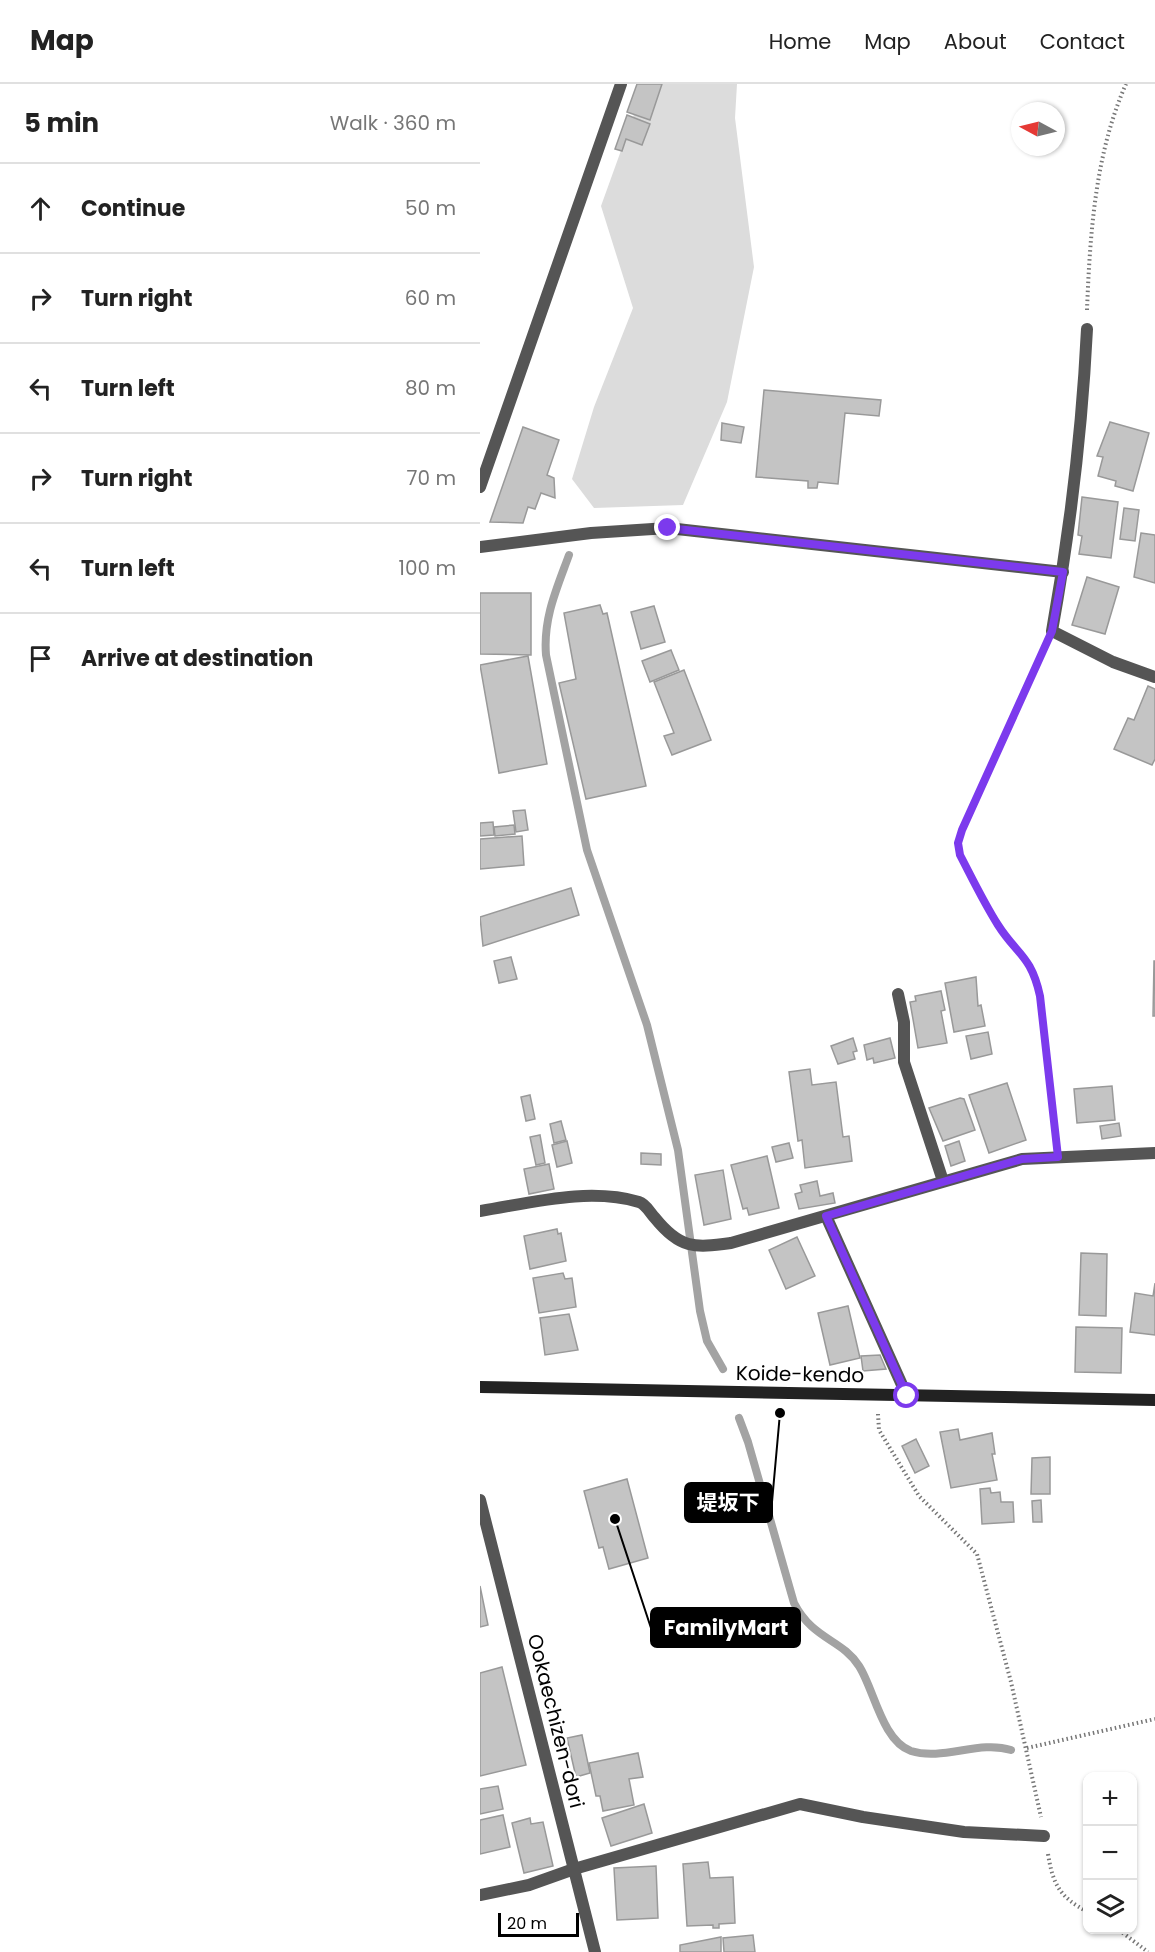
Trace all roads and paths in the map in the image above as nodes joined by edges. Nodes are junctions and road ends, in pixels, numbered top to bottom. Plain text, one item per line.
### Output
1 (621, 84) edge
2 (1125, 84) edge
3 (1087, 329) joint
4 (480, 487) edge
5 (480, 547) edge
6 (1063, 572) junction
7 (1052, 631) junction
8 (1155, 677) edge
9 (898, 994) dead end
10 (1155, 1153) edge
11 (1058, 1157) junction
12 (943, 1181) junction
13 (480, 1211) edge
14 (826, 1216) junction
15 (480, 1388) edge
16 (878, 1396) junction
17 (907, 1396) junction
18 (1155, 1400) edge
19 (480, 1500) edge
20 (1155, 1719) edge
21 (1044, 1836) dead end
22 (574, 1869) junction
23 (480, 1895) edge
24 (1127, 1934) edge
25 (595, 1952) edge
26 (1149, 1952) edge

1 - 4 street
2 - 3 path
3 - 6 street
5 - 6 street
6 - 7 street
7 - 8 street
7 - 11 path
9 - 12 street
10 - 11 street
11 - 12 street
12 - 14 street
13 - 14 street
14 - 17 street
15 - 16 main road, Koide-kendo
16 - 17 main road, Koide-kendo
16 - 20 path
17 - 18 main road, Koide-kendo
19 - 22 street, Ookaechizen-dori
21 - 22 street
22 - 23 street
22 - 25 street, Ookaechizen-dori
24 - 26 path

